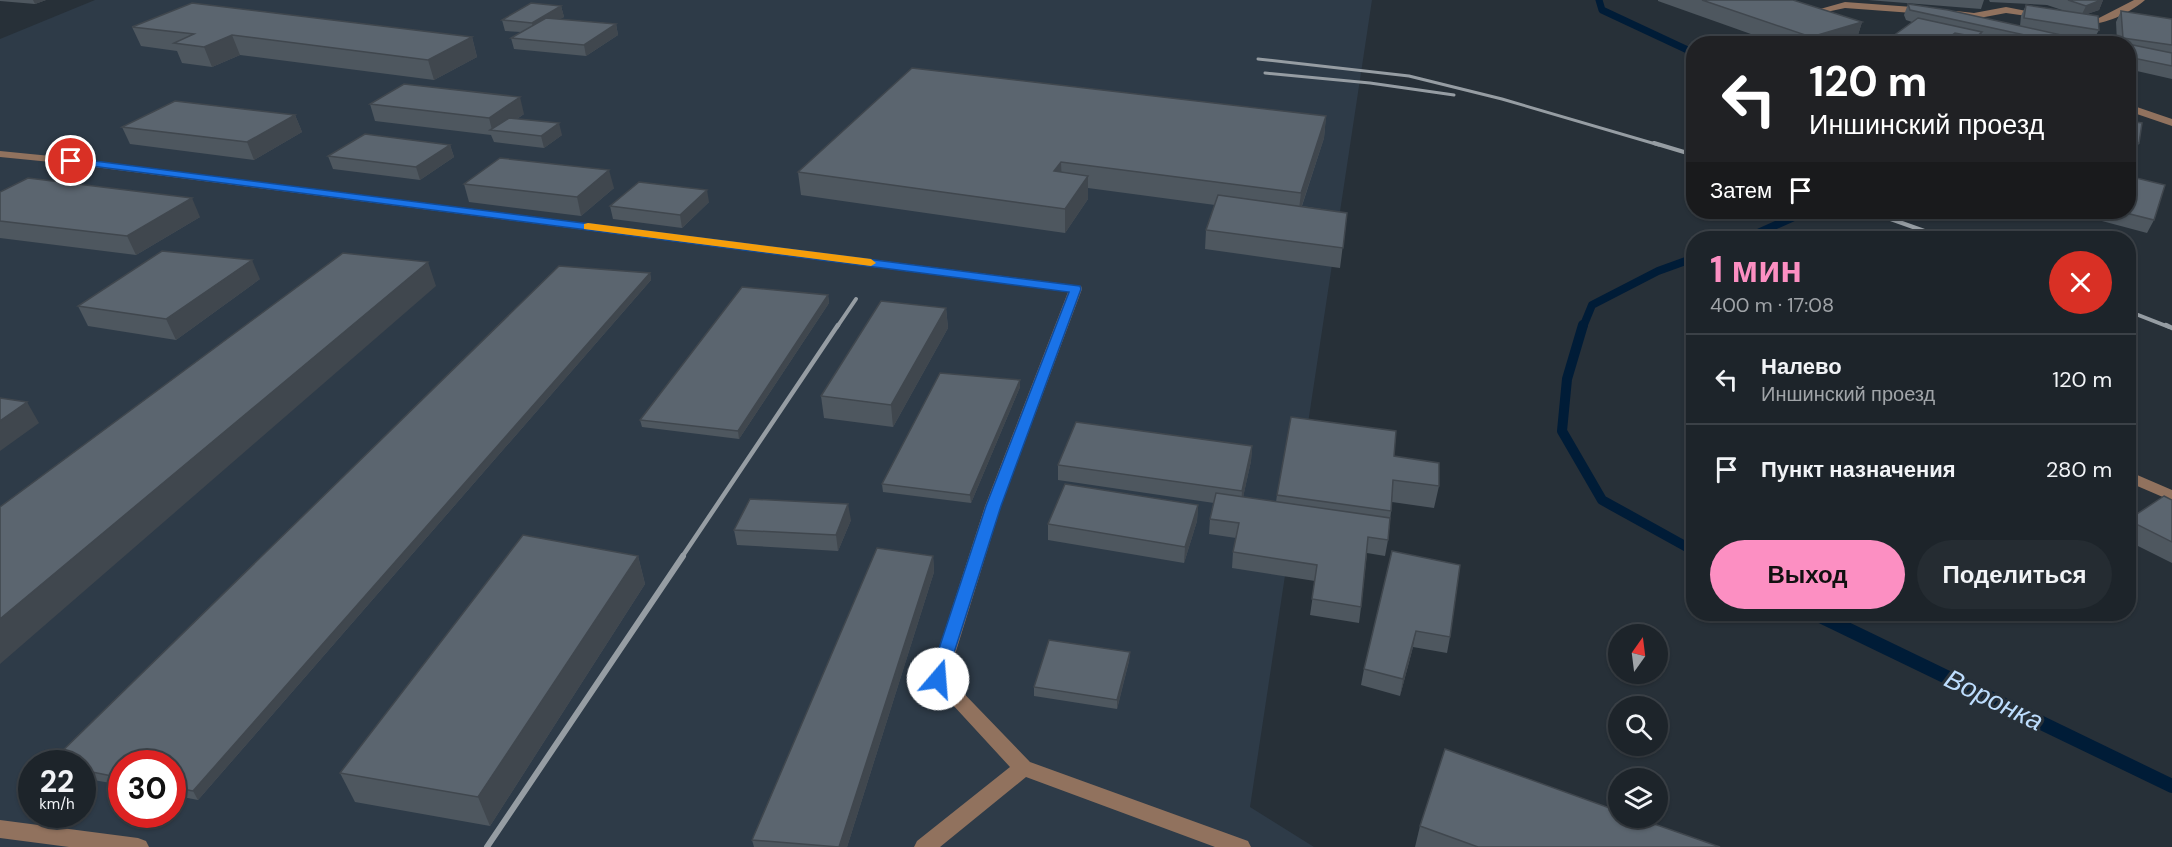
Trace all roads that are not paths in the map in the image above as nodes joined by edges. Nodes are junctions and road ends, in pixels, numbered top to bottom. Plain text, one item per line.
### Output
1 (2141, 0) edge
2 (1817, 10) edge
3 (2052, 16) edge
4 (2075, 19) edge
5 (2136, 110) edge
6 (2172, 123) edge
7 (0, 154) edge
8 (2136, 480) edge
9 (2172, 496) edge
10 (1023, 768) junction
11 (0, 829) edge
12 (138, 847) edge
13 (925, 847) edge
14 (1240, 847) edge

1 - 4 street
2 - 3 street
5 - 6 street
7 - 10 street
8 - 9 street
10 - 13 street
10 - 14 street
11 - 12 street

